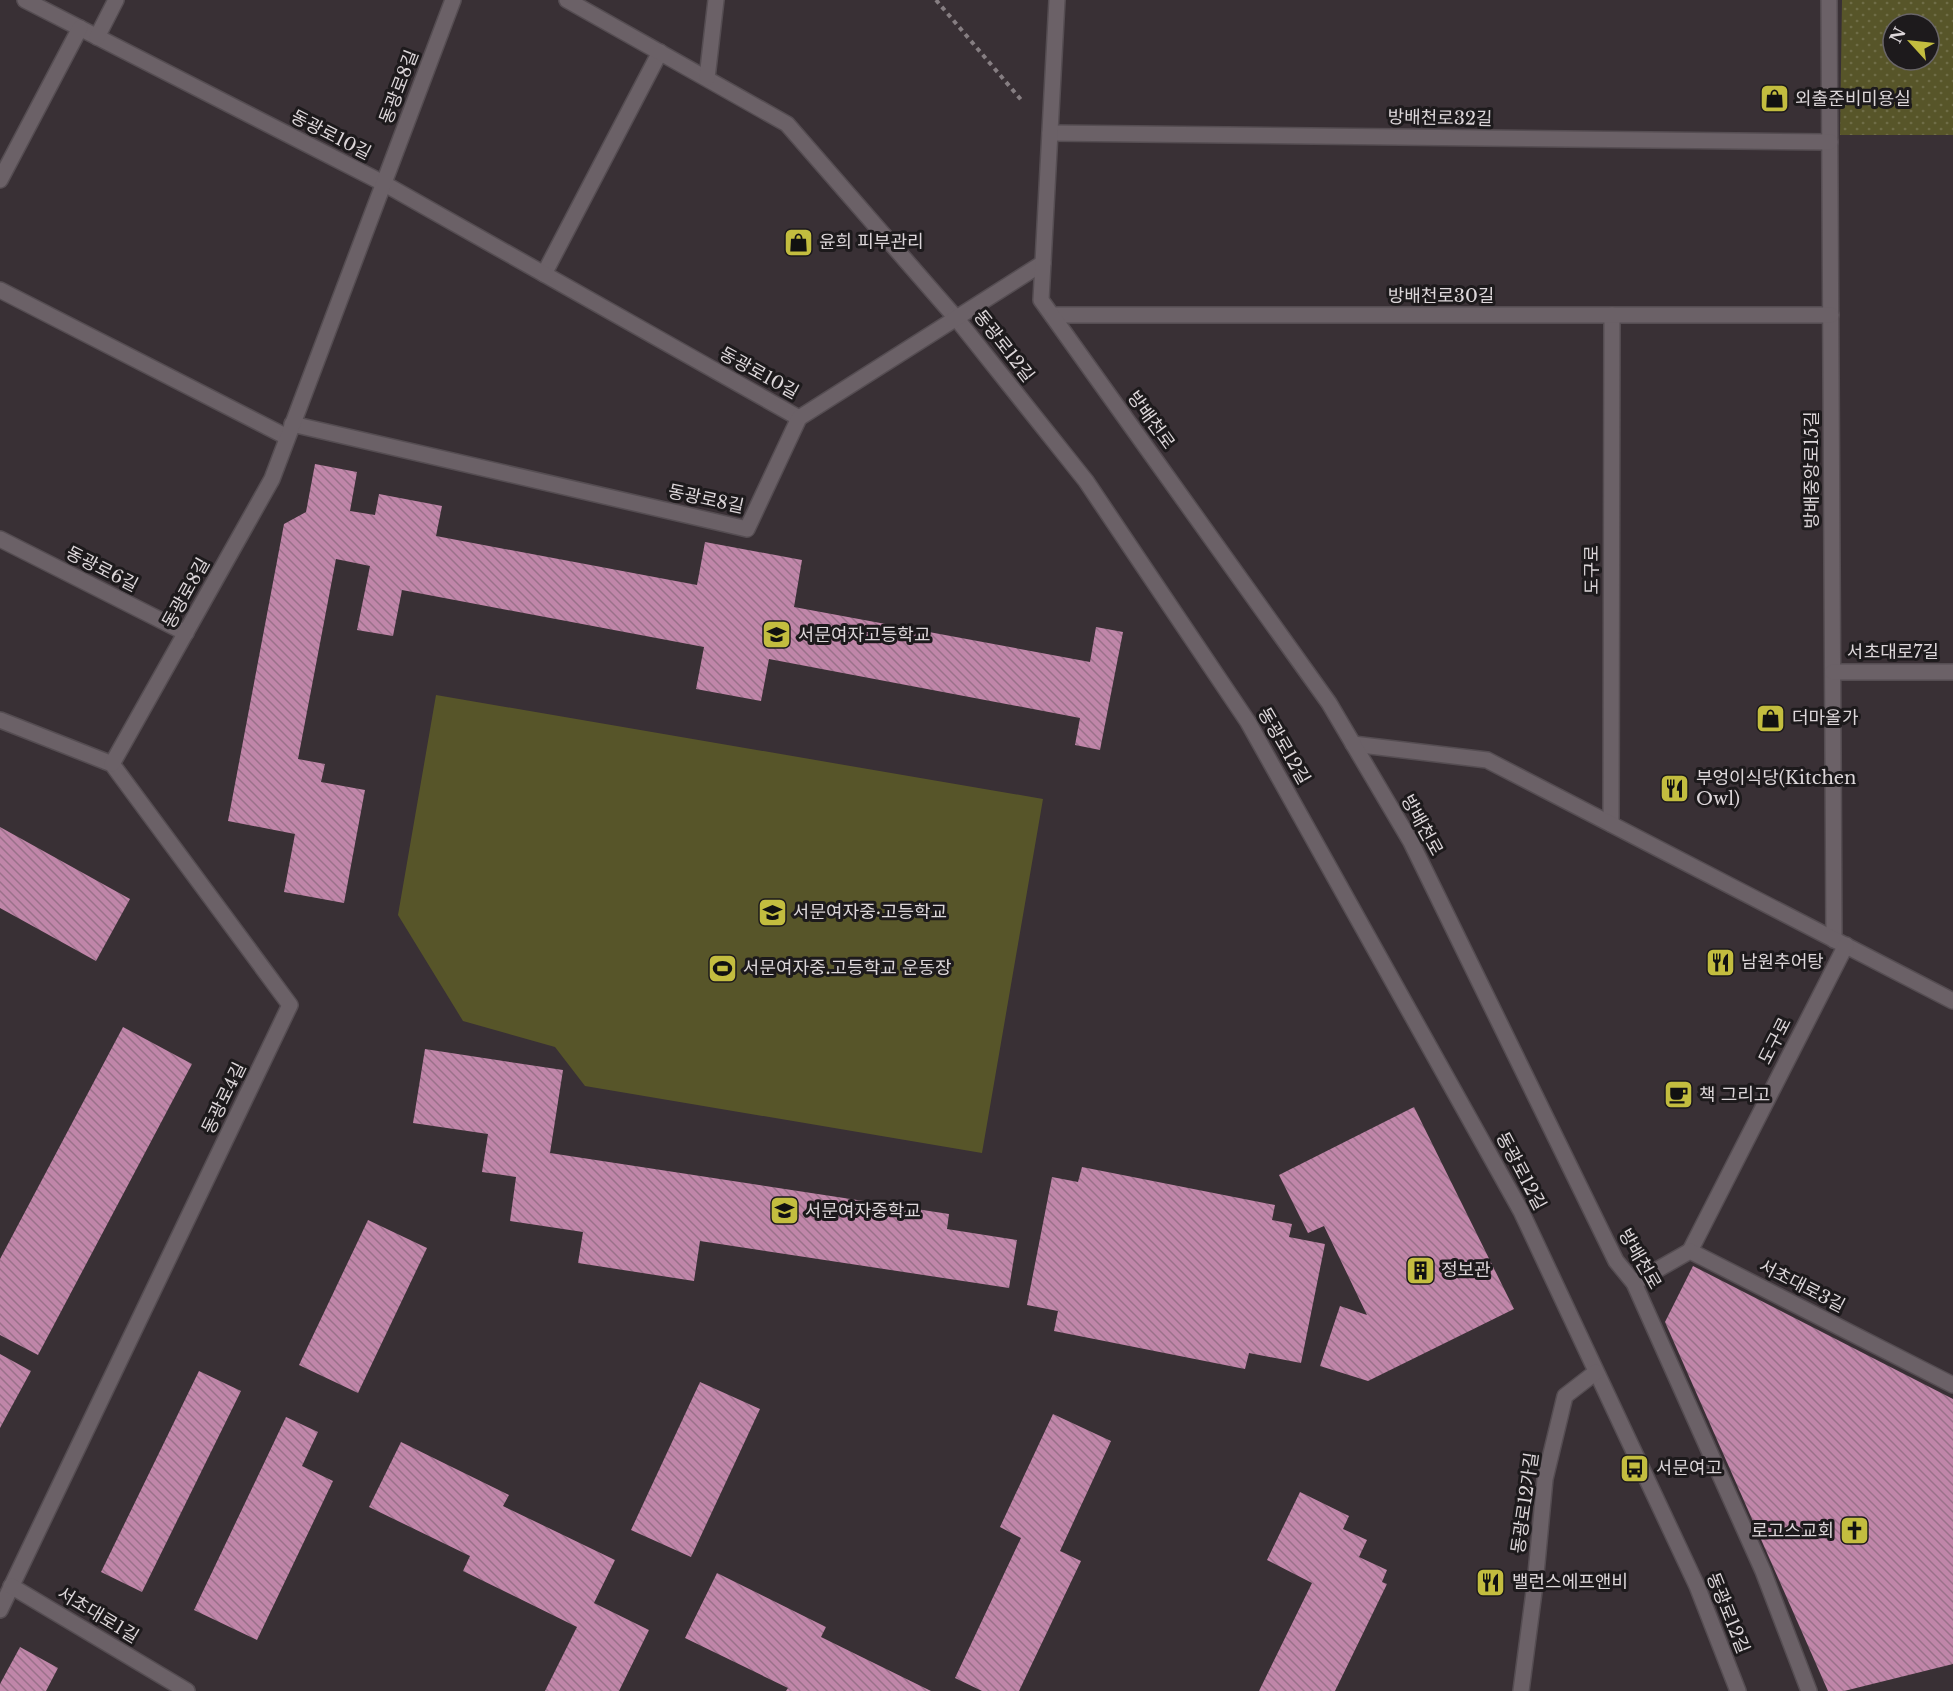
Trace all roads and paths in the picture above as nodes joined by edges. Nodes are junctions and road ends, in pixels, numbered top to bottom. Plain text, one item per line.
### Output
1 (24, 0) edge
2 (116, 0) edge
3 (453, 0) edge
4 (567, 0) edge
5 (716, 0) edge
6 (936, 0) edge
7 (1057, 0) edge
8 (1829, 0) edge
9 (80, 28) junction
10 (97, 37) junction
11 (660, 52) junction
12 (707, 78) junction
13 (1050, 133) junction
14 (1830, 142) junction
15 (0, 180) edge
16 (383, 183) junction
17 (1043, 263) junction
18 (544, 274) junction
19 (0, 290) edge
20 (1052, 315) junction
21 (1612, 315) junction
22 (1831, 315) junction
23 (956, 318) junction
24 (799, 418) junction
25 (290, 430) junction
26 (0, 539) edge
27 (186, 633) junction
28 (1833, 672) junction
29 (1953, 672) edge
30 (0, 720) edge
31 (1353, 744) junction
32 (112, 764) junction
33 (1611, 824) junction
34 (1840, 943) junction
35 (1953, 1001) edge
36 (1690, 1251) junction
37 (1634, 1283) junction
38 (1596, 1372) junction
39 (1953, 1385) edge
40 (11, 1586) junction
41 (0, 1610) edge
42 (187, 1691) edge
43 (1521, 1691) edge
44 (1738, 1691) edge
45 (1809, 1691) edge

1 - 9 street, 동광로10길
2 - 10 street
3 - 16 street, 동광로8길
4 - 11 street, 동광로12길
5 - 12 street
6 - 13 path
7 - 13 street, 방배천로
8 - 14 street, 방배중앙로15길
9 - 10 street, 동광로10길
9 - 15 street
10 - 16 street, 동광로10길
11 - 12 street, 동광로12길
11 - 18 street
12 - 23 street, 동광로12길
13 - 14 street, 방배천로32길
13 - 17 street, 방배천로
14 - 22 street, 방배중앙로15길
16 - 18 street, 동광로10길
16 - 25 street, 동광로8길
17 - 20 street, 방배천로
17 - 23 street
18 - 24 street, 동광로10길
19 - 25 street, 동광로8길
20 - 21 street, 방배천로30길
20 - 31 street, 방배천로
21 - 22 street, 방배천로30길
21 - 33 street, 도구로
22 - 28 street, 방배중앙로15길
23 - 24 street
23 - 38 street, 동광로12길
24 - 25 street, 동광로8길
25 - 27 street, 동광로8길
26 - 27 street, 동광로6길
27 - 32 street, 동광로8길
28 - 29 street, 서초대로7길
28 - 34 street, 방배중앙로15길
30 - 32 street
31 - 33 street
31 - 37 street, 방배천로
32 - 40 street, 동광로4길
33 - 34 street
34 - 35 street
34 - 36 street, 도구로
36 - 37 street
36 - 39 street, 서초대로3길
37 - 45 street, 방배천로
38 - 43 street, 동광로12가길
38 - 44 street, 동광로12길
40 - 41 street
40 - 42 street, 서초대로1길

